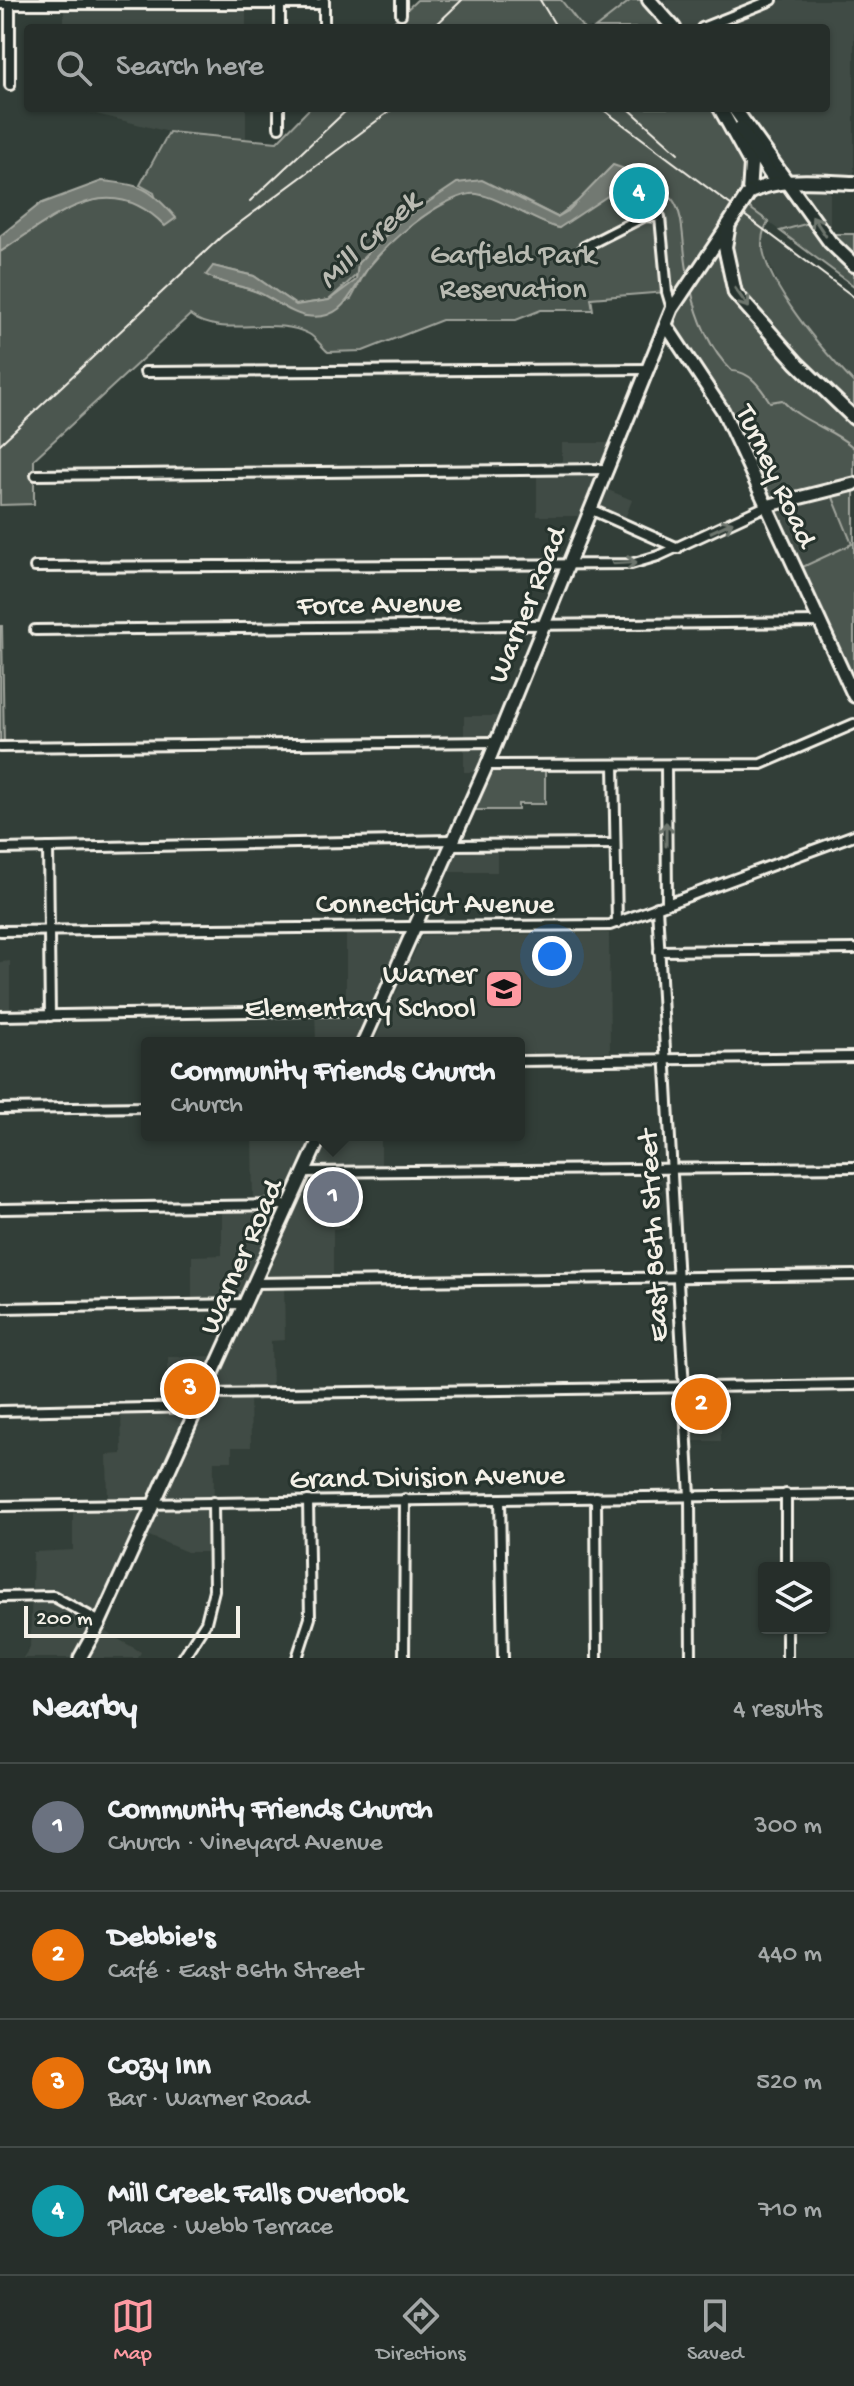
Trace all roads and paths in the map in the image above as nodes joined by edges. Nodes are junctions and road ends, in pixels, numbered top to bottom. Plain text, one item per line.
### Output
1 (401, 0) edge
2 (649, 0) edge
3 (772, 0) edge
4 (56, 2) edge
5 (182, 2) edge
6 (280, 2) edge
7 (324, 2) edge
8 (5, 4) edge
9 (401, 14) dead end
10 (280, 24) edge
11 (324, 24) edge
12 (670, 24) edge
13 (712, 24) edge
14 (10, 85) dead end
15 (279, 112) edge
16 (722, 112) edge
17 (730, 112) edge
18 (737, 112) edge
19 (279, 127) dead end
20 (790, 182) junction
21 (854, 183) edge
22 (749, 193) junction
23 (729, 224) junction
24 (584, 247) dead end
25 (854, 265) edge
26 (672, 309) junction
27 (666, 325) junction
28 (649, 369) junction
29 (145, 372) dead end
30 (854, 418) edge
31 (608, 469) junction
32 (36, 475) dead end
33 (848, 485) edge
34 (766, 506) junction
35 (592, 510) junction
36 (678, 548) junction
37 (570, 563) junction
38 (35, 567) dead end
39 (820, 622) junction
40 (546, 624) junction
41 (35, 630) dead end
42 (854, 696) edge
43 (854, 724) edge
44 (496, 742) junction
45 (0, 747) edge
46 (487, 765) junction
47 (614, 765) junction
48 (666, 766) junction
49 (854, 835) edge
50 (452, 842) junction
51 (615, 844) junction
52 (48, 848) junction
53 (0, 849) edge
54 (667, 903) junction
55 (657, 907) junction
56 (617, 923) junction
57 (416, 925) junction
58 (0, 931) edge
59 (49, 932) junction
60 (854, 949) edge
61 (659, 951) junction
62 (378, 1010) junction
63 (0, 1016) edge
64 (50, 1016) junction
65 (366, 1037) edge
66 (854, 1057) edge
67 (525, 1061) edge
68 (665, 1061) junction
69 (141, 1107) edge
70 (0, 1109) edge
71 (318, 1141) edge
72 (854, 1167) edge
73 (671, 1170) junction
74 (305, 1172) junction
75 (290, 1205) junction
76 (0, 1209) edge
77 (854, 1275) edge
78 (677, 1277) junction
79 (255, 1283) junction
80 (245, 1304) junction
81 (0, 1308) edge
82 (854, 1385) edge
83 (684, 1387) junction
84 (205, 1394) junction
85 (198, 1407) junction
86 (0, 1411) edge
87 (786, 1494) junction
88 (854, 1494) edge
89 (690, 1496) junction
90 (596, 1497) junction
91 (405, 1499) junction
92 (500, 1499) junction
93 (308, 1501) junction
94 (213, 1502) junction
95 (155, 1503) junction
96 (0, 1506) edge
97 (786, 1562) edge
98 (0, 1597) edge
99 (100, 1622) junction
100 (787, 1634) edge
101 (80, 1658) edge
102 (183, 1658) edge
103 (297, 1658) edge
104 (404, 1658) edge
105 (503, 1658) edge
106 (597, 1658) edge
107 (691, 1658) edge
108 (787, 1658) edge

1 - 9 street
2 - 12 main road
3 - 13 street
4 - 5 street
4 - 8 street
5 - 6 street
6 - 7 street
6 - 10 street
7 - 11 street
8 - 14 street
15 - 19 street
16 - 22 main road
17 - 20 main road
18 - 20 main road
20 - 21 main road
20 - 22 main road
25 -> 20 main road
22 - 23 main road, Warner Road, bridge
23 - 26 main road, Warner Road
23 -> 30 main road
24 - 26 street
26 - 27 main road, Warner Road
27 - 28 main road, Warner Road
27 - 34 main road, Turney Road
28 - 29 street
28 - 31 main road, Warner Road
31 - 32 street
31 - 35 main road, Warner Road
33 - 34 main road
36 -> 34 street
34 - 39 main road, Turney Road
35 - 36 street
35 - 37 main road, Warner Road
37 -> 36 street
37 - 38 street
37 - 40 main road, Warner Road
39 - 40 street, Force Avenue
39 - 42 main road, Turney Road
40 - 41 street, Force Avenue
40 - 44 main road, Warner Road
43 - 48 street
44 - 45 street
44 - 46 main road, Warner Road
46 - 47 street
46 - 50 main road, Warner Road
47 - 48 street
47 - 51 street
54 -> 48 street
49 - 54 street, Connecticut Avenue
50 - 51 street
50 - 52 street
50 - 57 main road, Warner Road
51 - 56 street
52 - 53 street
52 - 59 street
54 - 55 street, Connecticut Avenue
55 - 56 street, Connecticut Avenue
55 - 61 street, East 86th Street
56 - 57 street, Connecticut Avenue
57 - 59 street, Connecticut Avenue
57 - 62 main road, Warner Road
58 - 59 street, Connecticut Avenue
59 - 64 street
60 - 61 street
61 - 68 street, East 86th Street
62 - 64 street
62 - 65 main road, Warner Road
63 - 64 street
66 - 68 street
67 - 68 street
68 - 73 street, East 86th Street
69 - 70 street
71 - 74 main road, Warner Road
72 - 73 street
73 - 74 street
73 - 78 street, East 86th Street
74 - 75 main road, Warner Road
75 - 76 street
75 - 79 main road, Warner Road
77 - 78 street
78 - 79 street
78 - 83 street, East 86th Street
79 - 80 main road, Warner Road
80 - 81 street
80 - 84 main road, Warner Road
82 - 83 street
83 - 84 street
83 - 89 street, East 86th Street
84 - 85 main road, Warner Road
85 - 86 street
85 - 95 main road, Warner Road
87 - 88 street, Grand Division Avenue
87 - 89 street, Grand Division Avenue
87 - 97 street
89 - 90 street, Grand Division Avenue
89 - 107 street, East 86th Street
90 - 92 street, Grand Division Avenue
90 - 106 street
91 - 92 street, Grand Division Avenue
91 - 93 street, Grand Division Avenue
91 - 104 street
92 - 105 street
93 - 94 street, Grand Division Avenue
93 - 103 street
94 - 95 street, Grand Division Avenue
94 - 102 street
95 - 96 street, Grand Division Avenue
95 - 99 main road, Warner Road
98 - 99 street
99 - 101 main road, Warner Road
100 - 108 street

